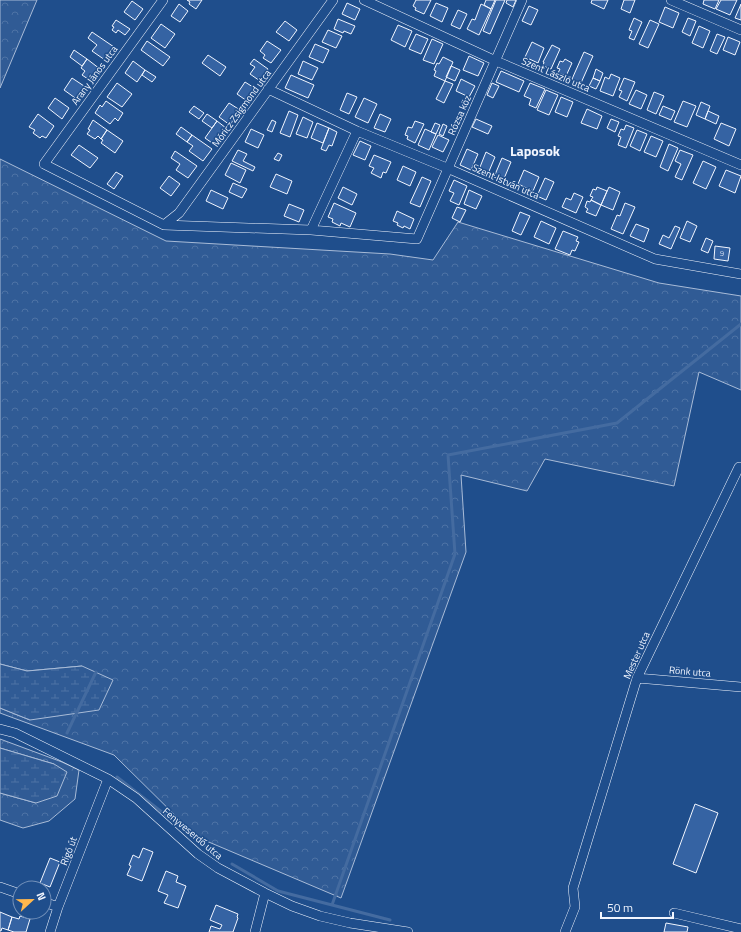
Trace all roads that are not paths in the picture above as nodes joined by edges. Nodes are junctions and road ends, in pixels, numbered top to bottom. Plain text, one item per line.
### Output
1 (163, 0) edge
2 (333, 0) edge
3 (364, 0) edge
4 (522, 0) edge
5 (671, 0) edge
6 (741, 30) edge
7 (496, 60) junction
8 (268, 89) junction
9 (357, 131) junction
10 (741, 165) edge
11 (447, 168) junction
12 (164, 225) junction
13 (311, 230) junction
14 (741, 274) edge
15 (741, 467) edge
16 (637, 678) junction
17 (741, 687) edge
18 (0, 729) edge
19 (108, 779) junction
20 (0, 887) edge
21 (12, 891) edge
22 (265, 893) junction
23 (52, 905) edge
24 (58, 907) junction
25 (674, 912) dead end
26 (741, 928) edge
27 (50, 932) edge
28 (255, 932) edge
29 (408, 932) edge
30 (565, 932) edge

1 - 12 street, Arany János utca
2 - 8 street, Móricz Zsigmond utca
3 - 7 street, Szent László utca
4 - 7 street, Rózsa köz
5 - 6 street
7 - 10 street, Szent László utca
7 - 11 street, Rózsa köz
8 - 9 street, Szent István utca
8 - 12 street, Móricz Zsigmond utca
9 - 11 street, Szent István utca
9 - 13 street
11 - 13 street, Rózsa köz
11 - 14 street, Szent István utca
12 - 13 street
15 - 16 street, Mester utca
16 - 17 street, Rönk utca
16 - 30 street, Mester utca
18 - 19 street, Fenyveserdő utca
19 - 22 street, Fenyveserdő utca
19 - 24 street, Rigó út
20 - 21 street
22 - 28 street
22 - 29 street, Fenyveserdő utca
23 - 24 street
24 - 27 street, Rigó út
25 - 26 street

